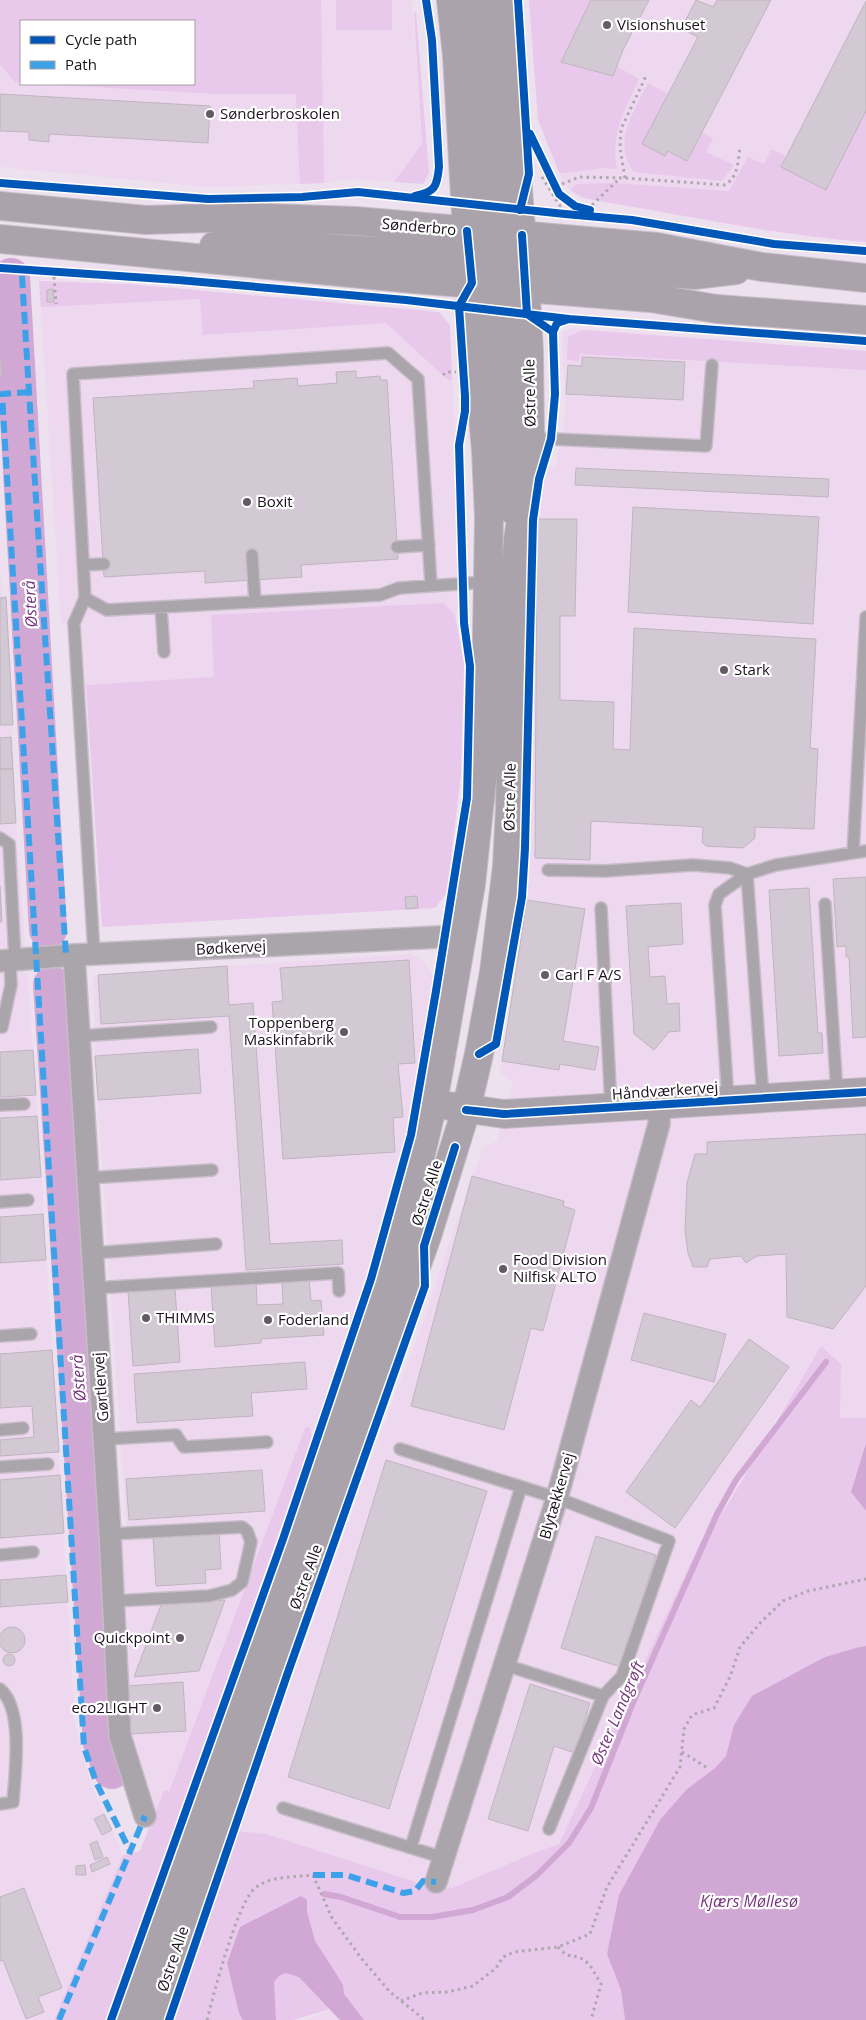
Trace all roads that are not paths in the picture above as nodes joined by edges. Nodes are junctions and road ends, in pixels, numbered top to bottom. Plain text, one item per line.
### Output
1 (451, 0) edge
2 (473, 0) edge
3 (502, 0) edge
4 (0, 206) edge
5 (0, 239) edge
6 (498, 253) junction
7 (866, 278) edge
8 (866, 320) edge
9 (712, 365) dead end
10 (530, 438) junction
11 (429, 545) junction
12 (397, 547) dead end
13 (252, 555) dead end
14 (104, 564) dead end
15 (83, 565) junction
16 (432, 585) junction
17 (501, 585) junction
18 (85, 598) junction
19 (255, 602) junction
20 (162, 607) junction
21 (866, 617) edge
22 (164, 652) dead end
23 (863, 715) edge
24 (0, 838) edge
25 (866, 851) edge
26 (853, 853) junction
27 (548, 870) dead end
28 (747, 874) junction
29 (825, 904) dead end
30 (600, 908) dead end
31 (461, 941) junction
32 (84, 955) junction
33 (8, 960) edge
34 (0, 1027) edge
35 (211, 1028) dead end
36 (79, 1036) junction
37 (866, 1092) edge
38 (837, 1094) junction
39 (763, 1098) junction
40 (728, 1100) junction
41 (433, 1103) junction
42 (24, 1104) dead end
43 (0, 1105) edge
44 (659, 1105) junction
45 (611, 1108) junction
46 (466, 1110) junction
47 (212, 1170) dead end
48 (88, 1178) junction
49 (28, 1200) dead end
50 (0, 1202) edge
51 (216, 1244) dead end
52 (93, 1253) junction
53 (95, 1288) junction
54 (339, 1290) dead end
55 (31, 1334) dead end
56 (0, 1336) edge
57 (23, 1428) dead end
58 (0, 1430) edge
59 (104, 1439) junction
60 (267, 1442) dead end
61 (400, 1450) dead end
62 (48, 1464) dead end
63 (0, 1467) edge
64 (521, 1487) junction
65 (557, 1498) junction
66 (110, 1534) junction
67 (33, 1552) dead end
68 (0, 1554) edge
69 (114, 1601) junction
70 (504, 1665) junction
71 (0, 1689) edge
72 (603, 1696) junction
73 (0, 1804) edge
74 (283, 1808) dead end
75 (145, 1816) dead end
76 (549, 1829) dead end
77 (410, 1847) junction
78 (444, 1858) junction
79 (436, 1882) dead end
80 (129, 2020) edge
81 (152, 2020) edge

1 - 6 street, Østre Alle
2 - 6 street
3 - 6 street, Østre Alle
4 - 6 street, Sønderbro
5 - 6 street, Sønderbro
6 - 7 street, Sønderbro
6 - 8 street, Sønderbro
6 - 10 street, Østre Alle
6 - 17 street
6 - 17 street, Østre Alle
9 - 10 lane
10 - 17 street, Østre Alle
11 - 12 lane
11 - 15 lane
11 - 16 lane
13 - 19 lane
14 - 15 lane
15 - 18 lane
16 - 17 lane
16 - 19 lane
17 - 31 street, Østre Alle
17 - 46 street, Østre Alle
18 - 20 lane
18 - 32 lane
19 - 20 lane
20 - 22 lane
21 - 23 lane
23 - 26 lane
24 - 33 lane
25 - 26 lane
26 - 28 lane
27 - 28 lane
28 - 39 lane
28 - 40 lane
29 - 38 lane
30 - 45 lane
31 - 32 street, Bødkervej
31 - 41 street, Østre Alle
32 - 33 street, Bødkervej
32 - 36 street, Gørtlervej
33 - 34 lane
35 - 36 lane
36 - 48 street, Gørtlervej
37 - 38 street, Håndværkervej
38 - 39 street, Håndværkervej
39 - 40 street, Håndværkervej
40 - 44 street, Håndværkervej
41 - 46 street, Håndværkervej
41 - 80 street, Østre Alle
42 - 43 lane
44 - 45 street, Håndværkervej
44 - 65 street, Blytækkervej
45 - 46 street, Håndværkervej
46 - 81 street, Østre Alle
47 - 48 lane
48 - 52 street, Gørtlervej
49 - 50 lane
51 - 52 lane
52 - 53 street, Gørtlervej
53 - 54 lane
53 - 59 street, Gørtlervej
55 - 56 lane
57 - 58 lane
59 - 60 lane
59 - 66 street, Gørtlervej
61 - 64 lane
62 - 63 lane
64 - 65 lane
64 - 77 lane
65 - 70 street, Blytækkervej
65 - 72 lane
66 - 69 street, Gørtlervej
66 - 69 lane
67 - 68 lane
69 - 75 street, Gørtlervej
70 - 72 lane
70 - 78 street, Blytækkervej
71 - 73 lane
72 - 76 lane
74 - 77 lane
77 - 78 lane
78 - 79 street, Blytækkervej

